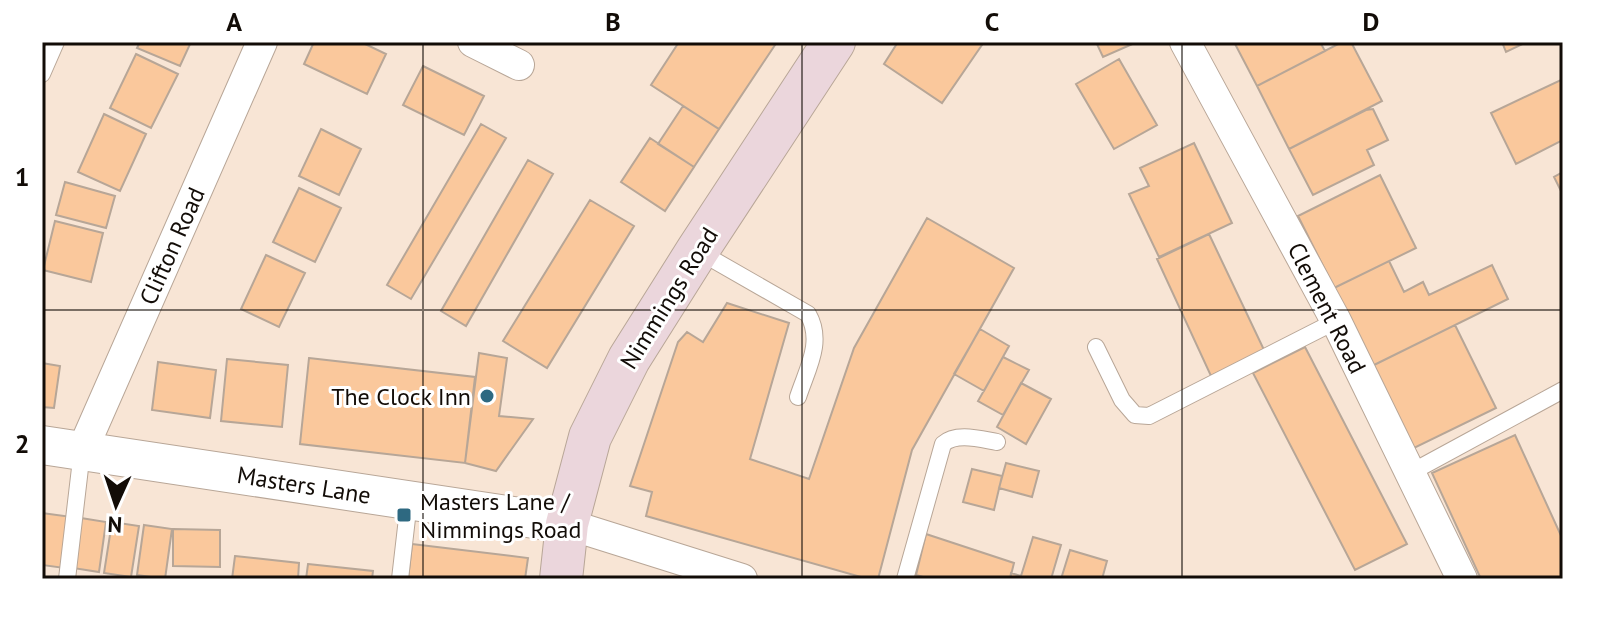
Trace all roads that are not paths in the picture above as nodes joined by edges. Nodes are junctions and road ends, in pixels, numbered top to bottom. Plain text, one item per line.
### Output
1 (56, 42) edge
2 (262, 42) edge
3 (473, 42) edge
4 (834, 42) edge
5 (1185, 42) edge
6 (519, 65) dead end
7 (42, 74) edge
8 (697, 251) junction
9 (1336, 321) junction
10 (1096, 347) dead end
11 (1563, 390) edge
12 (798, 397) dead end
13 (997, 442) dead end
14 (42, 445) edge
15 (82, 451) junction
16 (1410, 473) junction
17 (409, 501) junction
18 (567, 524) junction
19 (67, 579) edge
20 (400, 579) edge
21 (561, 579) edge
22 (742, 579) edge
23 (905, 579) edge
24 (1462, 579) edge

1 - 7 lane
2 - 15 street, Clifton Road
3 - 6 street
4 - 8 main road, Nimmings Road
5 - 9 street, Clement Road
8 - 12 lane
8 - 18 main road, Nimmings Road
9 - 10 lane
9 - 16 street, Clement Road
11 - 16 lane
13 - 23 lane
14 - 15 street, Masters Lane
15 - 17 street, Masters Lane
15 - 19 lane
16 - 24 street, Clement Road
17 - 18 street, Masters Lane
17 - 20 lane
18 - 21 main road, Nimmings Road
18 - 22 street

